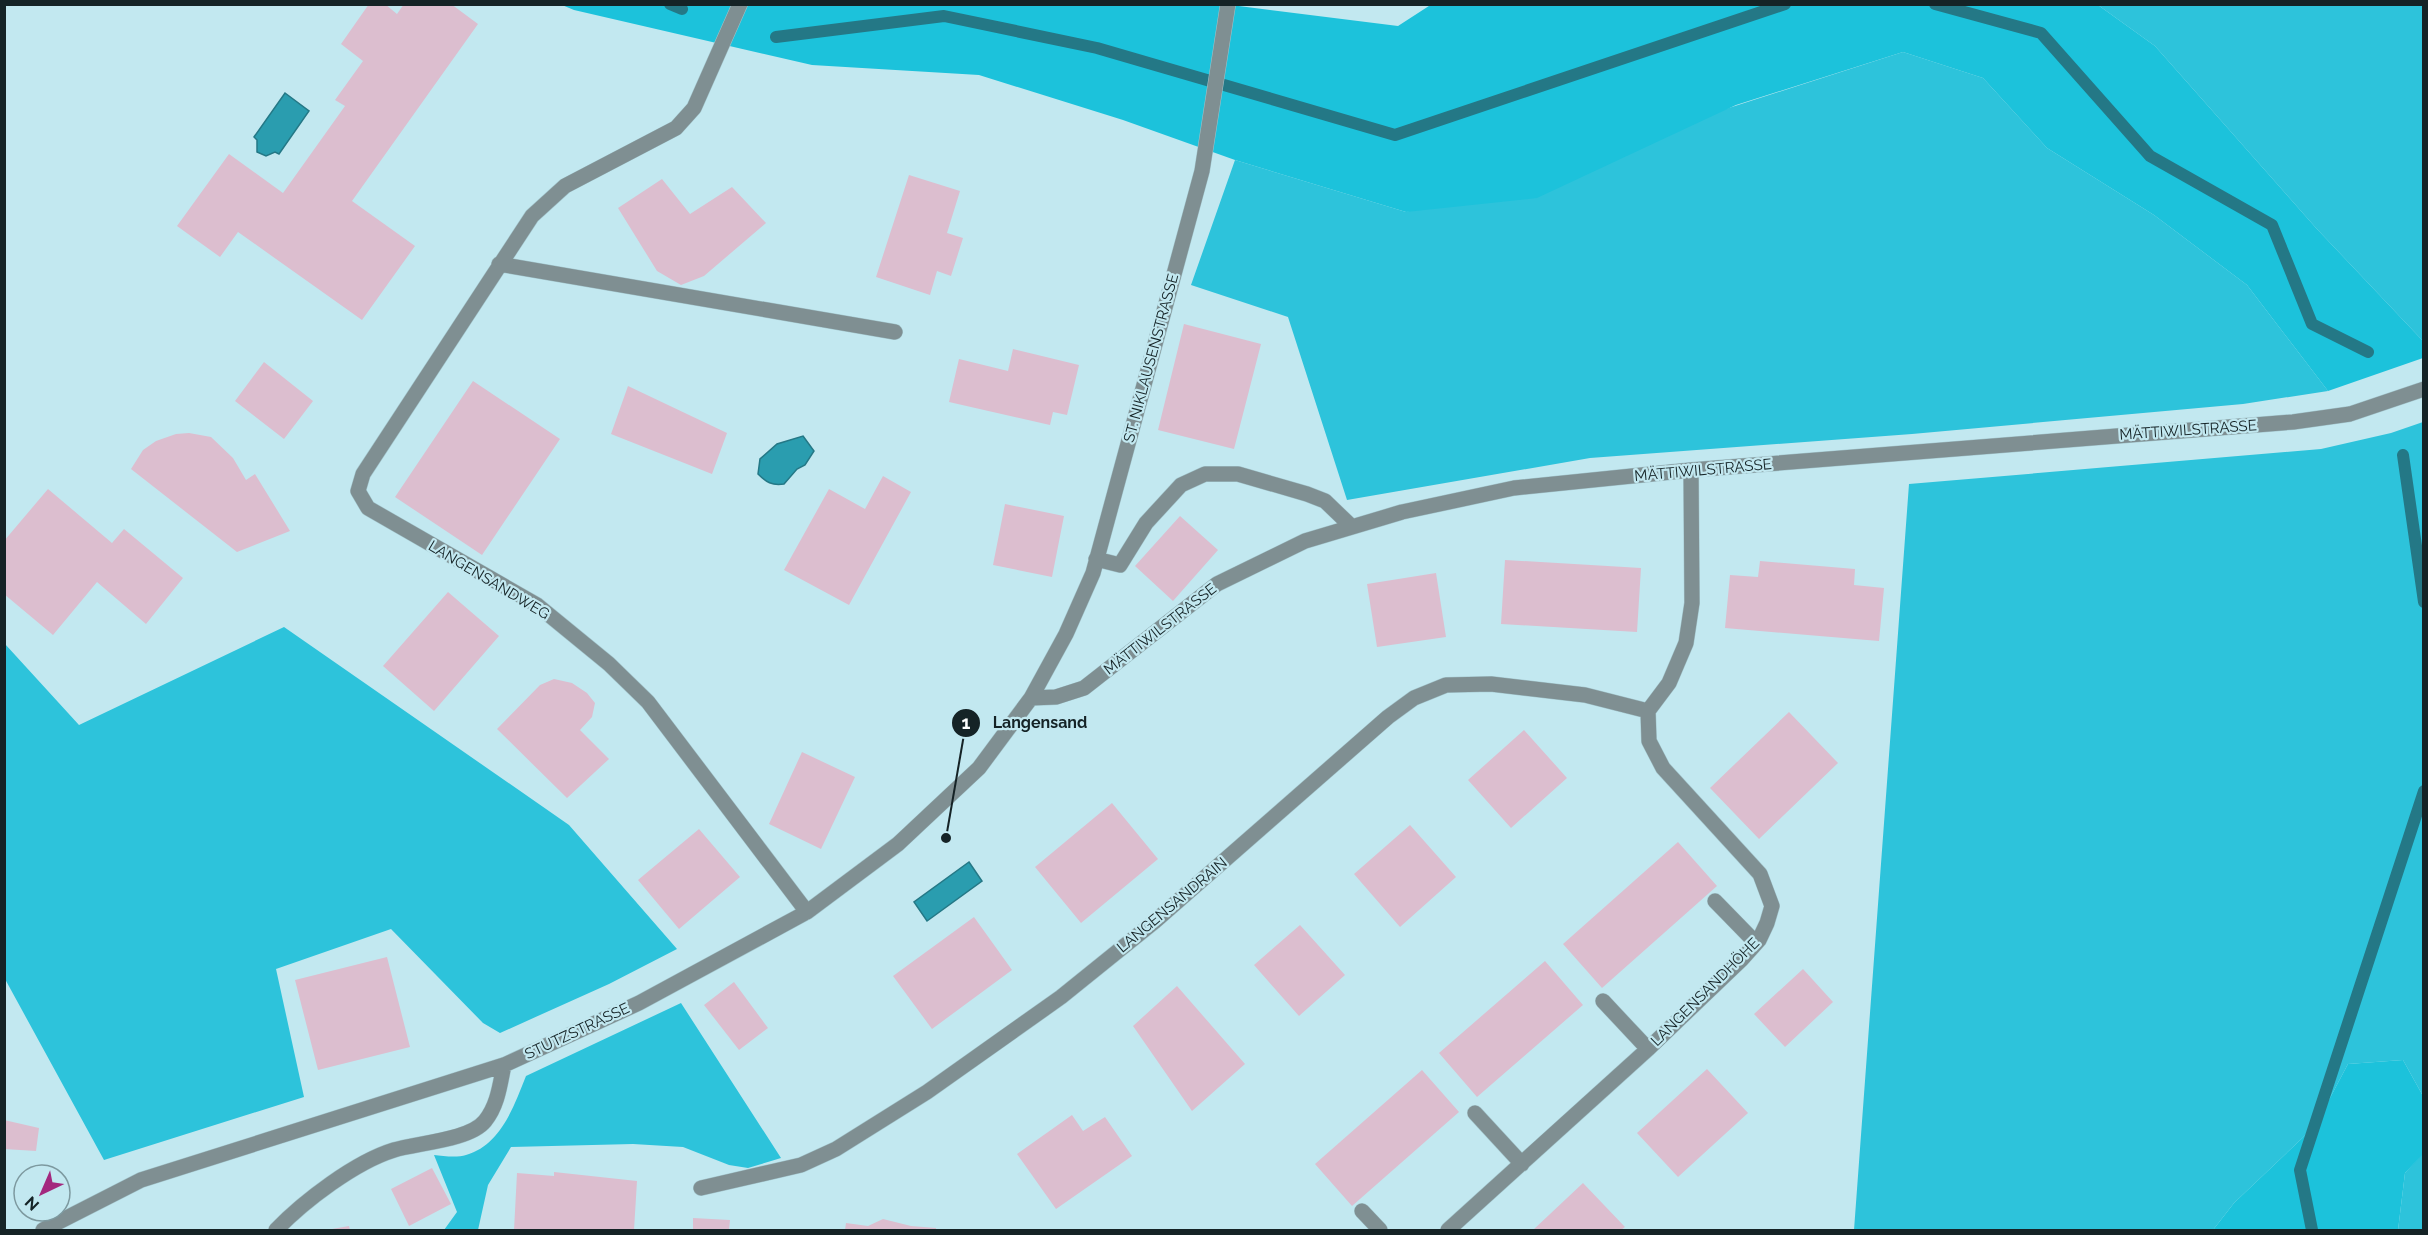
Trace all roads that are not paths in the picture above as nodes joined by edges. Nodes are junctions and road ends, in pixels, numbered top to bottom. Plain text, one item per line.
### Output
1 (740, 4) edge
2 (1228, 9) edge
3 (499, 264) junction
4 (895, 332) dead end
5 (2424, 389) edge
6 (1691, 470) junction
7 (1352, 525) junction
8 (1096, 558) junction
9 (1031, 698) junction
10 (1648, 711) junction
11 (1715, 901) dead end
12 (807, 912) junction
13 (1756, 944) junction
14 (1604, 1000) dead end
15 (1647, 1049) junction
16 (504, 1065) junction
17 (1475, 1113) dead end
18 (1522, 1164) junction
19 (701, 1188) dead end
20 (1362, 1211) dead end
21 (44, 1230) edge
22 (276, 1230) edge
23 (1380, 1230) edge
24 (1448, 1230) edge

1 - 3 street
2 - 8 street, ST. NIKLAUSENSTRASSE
3 - 4 street
3 - 12 street, LANGENSANDWEG
5 - 6 street, MÄTTIWILSTRASSE
6 - 7 street, MÄTTIWILSTRASSE
6 - 10 street
7 - 8 street
7 - 9 street, MÄTTIWILSTRASSE
8 - 9 street, ST. NIKLAUSENSTRASSE
9 - 12 street, STUTZSTRASSE
10 - 13 street, LANGENSANDHÖHE
10 - 19 street, LANGENSANDRAIN
11 - 13 street
12 - 16 street, STUTZSTRASSE
13 - 15 street, LANGENSANDHÖHE
14 - 15 street
15 - 18 street, LANGENSANDHÖHE
16 - 21 street, STUTZSTRASSE
16 - 22 street
17 - 18 street
18 - 24 street, LANGENSANDHÖHE
20 - 23 street

